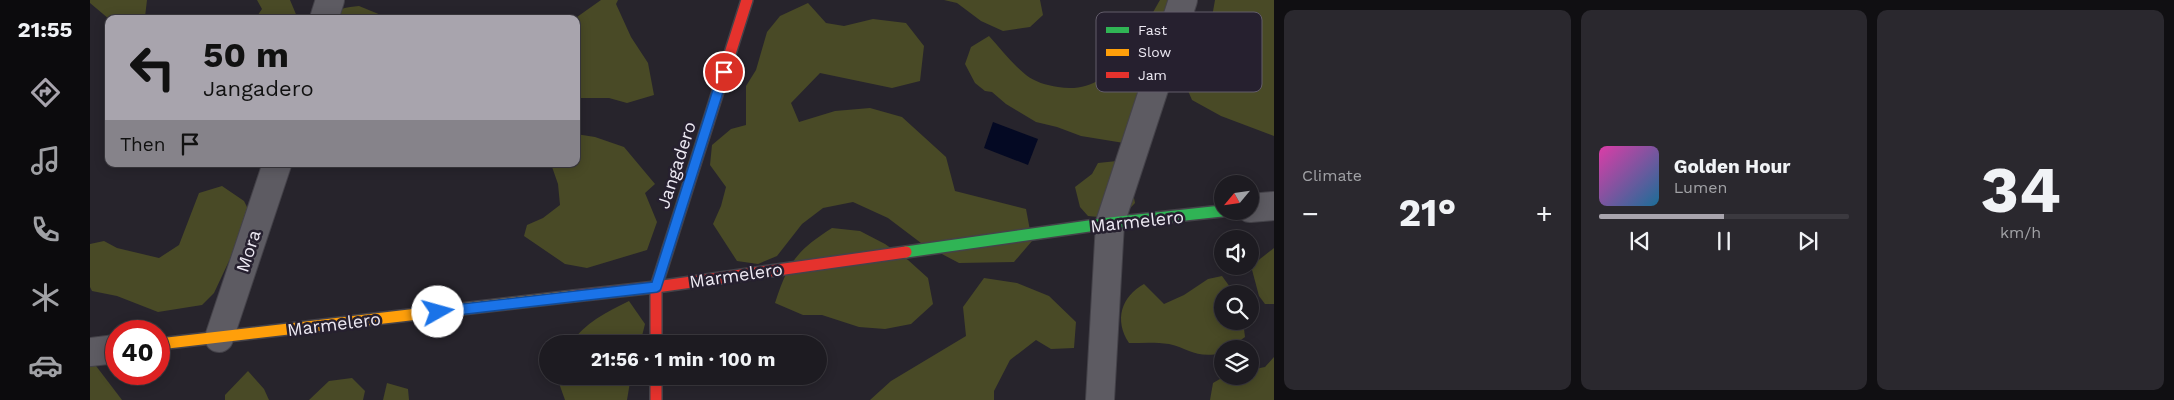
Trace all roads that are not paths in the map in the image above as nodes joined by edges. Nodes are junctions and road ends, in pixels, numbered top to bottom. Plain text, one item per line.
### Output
1 (330, 0) edge
2 (747, 0) edge
3 (1184, 0) edge
4 (1180, 12) edge
5 (325, 15) edge
6 (1153, 92) edge
7 (275, 167) edge
8 (1274, 206) edge
9 (1259, 207) edge
10 (1214, 212) edge
11 (1110, 223) junction
12 (656, 287) junction
13 (656, 335) edge
14 (219, 338) junction
15 (170, 343) edge
16 (105, 350) edge
17 (90, 352) edge
18 (656, 385) edge
19 (656, 400) edge
20 (1100, 400) edge

1 - 5 street
2 - 12 street, Jangadero
3 - 4 street
6 - 11 street
7 - 14 street, Mora
8 - 9 street
10 - 11 street, Marmelero
11 - 12 street, Marmelero
11 - 20 street
12 - 13 street, Jangadero
12 - 14 street, Marmelero
14 - 15 street, Marmelero
16 - 17 street
18 - 19 street

